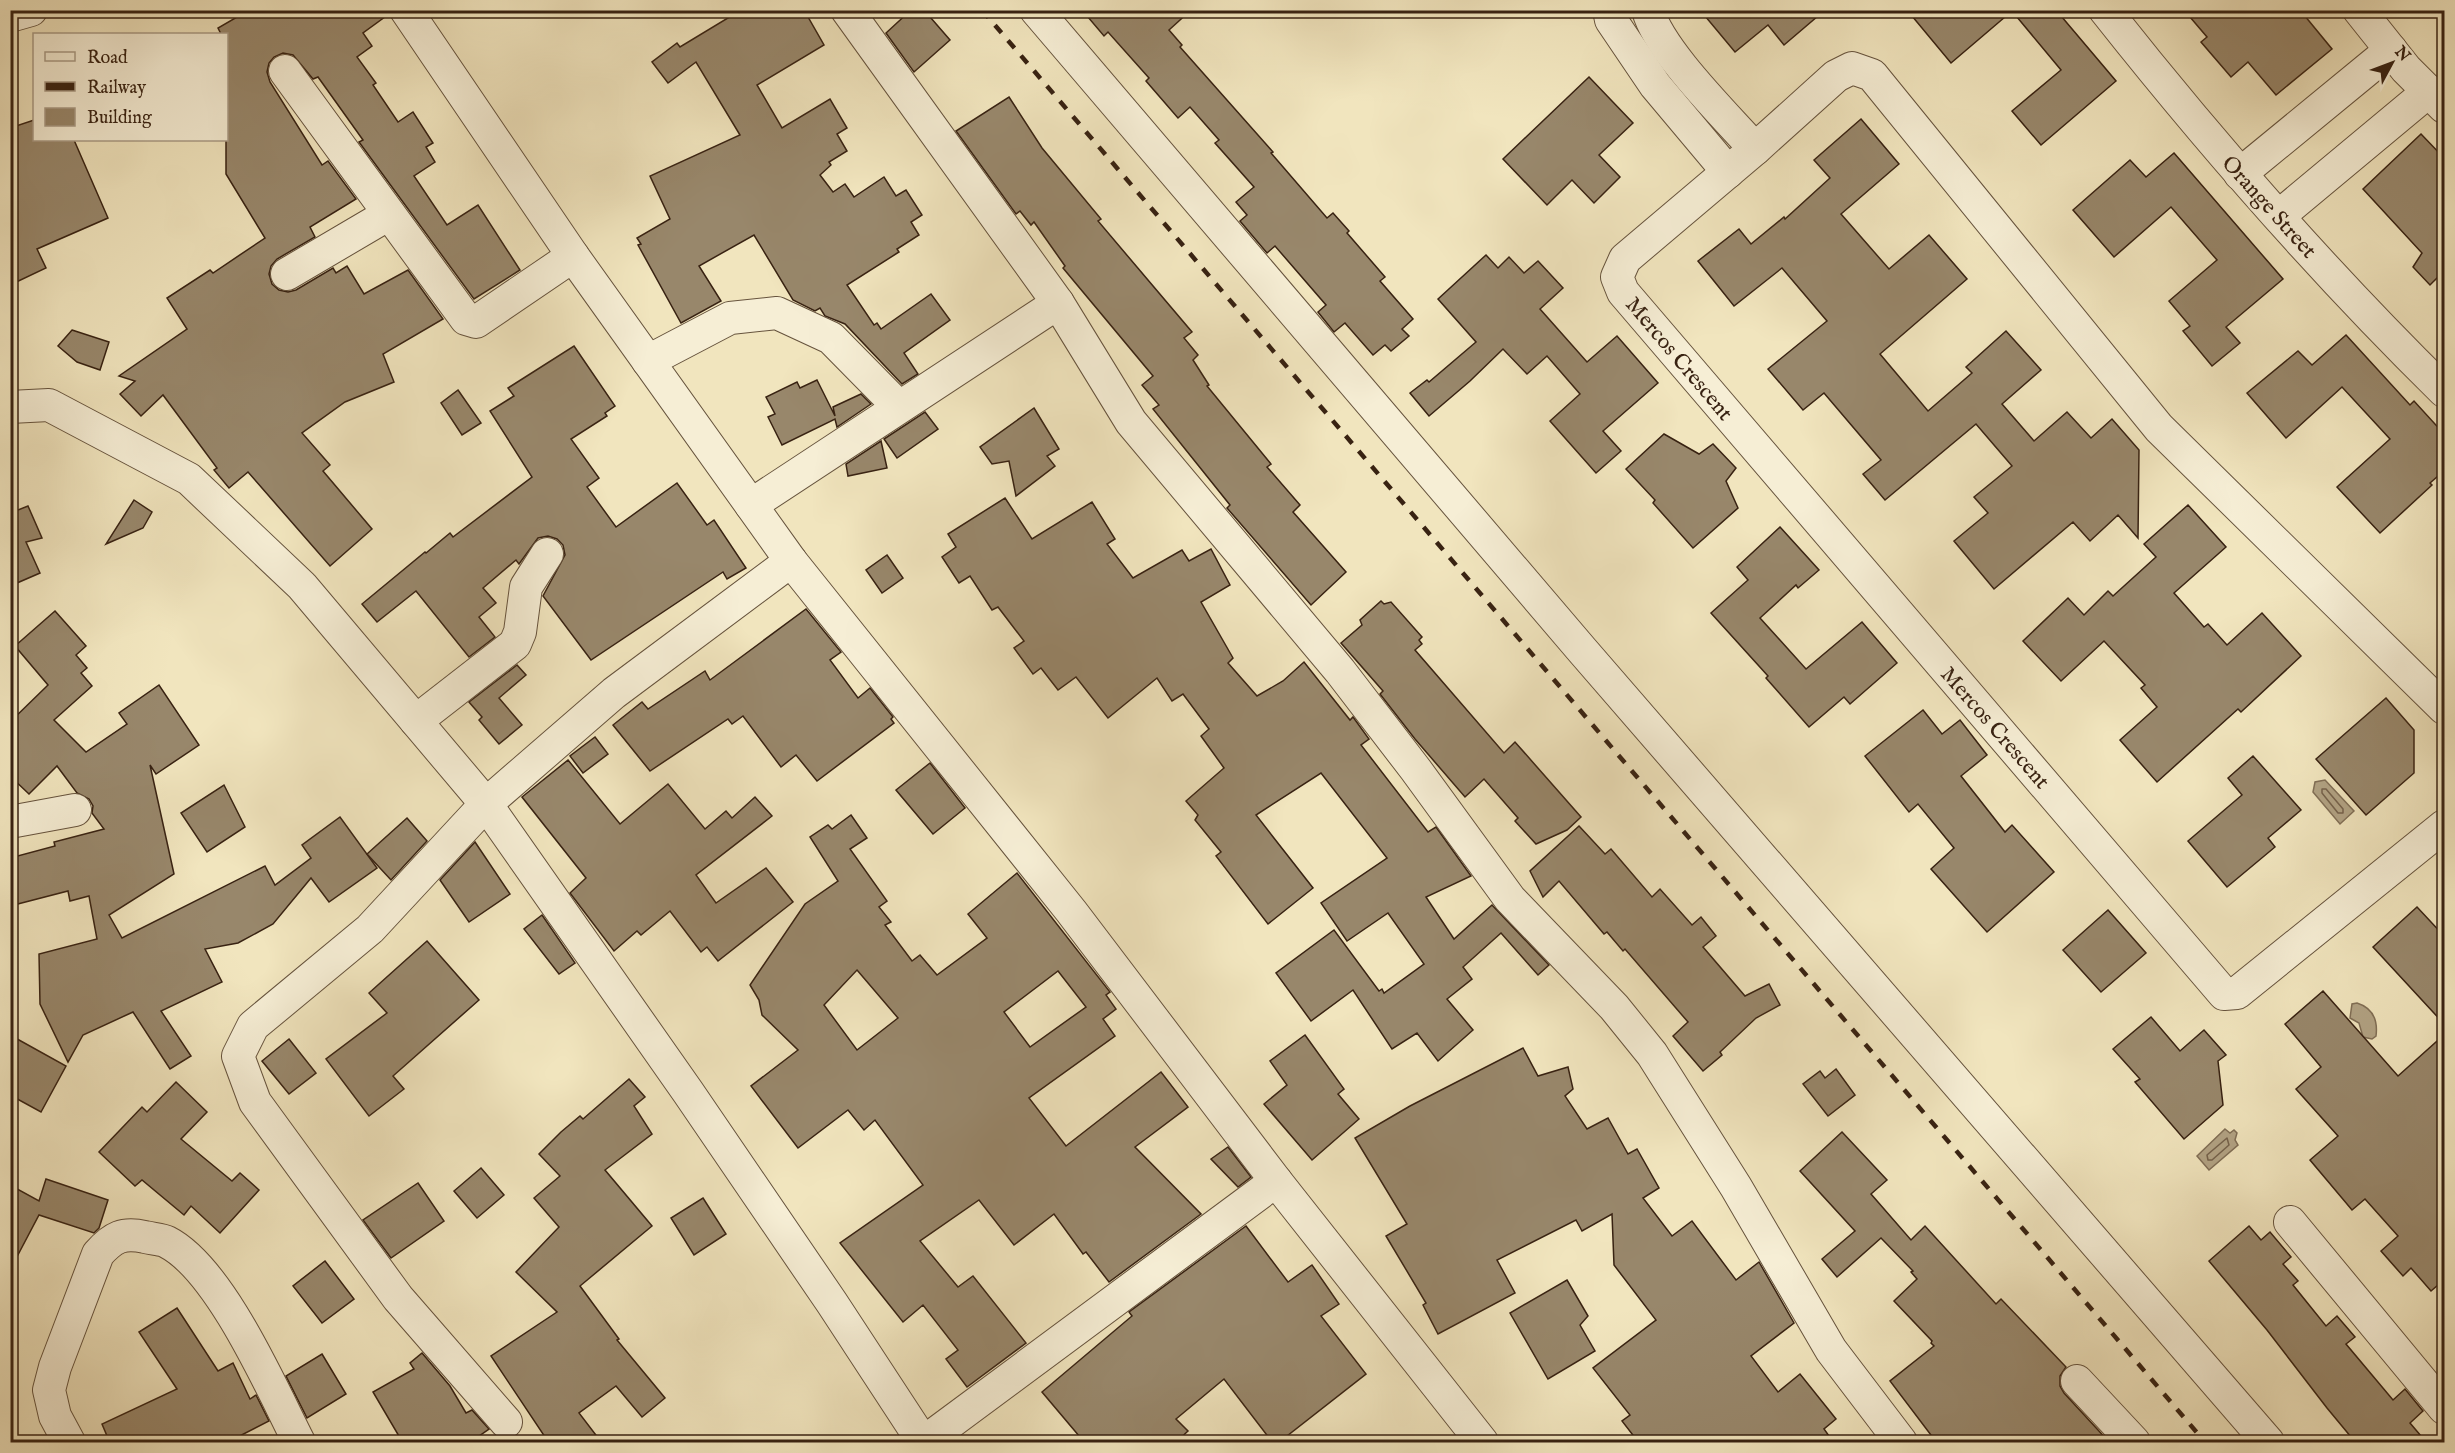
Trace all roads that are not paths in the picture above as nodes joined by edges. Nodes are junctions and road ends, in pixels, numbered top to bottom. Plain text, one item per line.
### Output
1 (31, 10) edge
2 (406, 10) edge
3 (847, 10) edge
4 (1036, 10) edge
5 (1609, 10) edge
6 (1648, 10) edge
7 (2105, 10) edge
8 (2359, 10) edge
9 (10, 16) edge
10 (2391, 50) junction
11 (285, 71) dead end
12 (2437, 99) edge
13 (1755, 149) junction
14 (1728, 172) junction
15 (2240, 174) junction
16 (389, 214) junction
17 (2279, 216) junction
18 (573, 256) junction
19 (287, 274) dead end
20 (1058, 303) junction
21 (648, 361) junction
22 (2445, 391) edge
23 (898, 406) junction
24 (10, 407) edge
25 (751, 505) junction
26 (547, 554) dead end
27 (790, 561) junction
28 (2445, 708) edge
29 (416, 721) junction
30 (486, 804) junction
31 (75, 810) dead end
32 (10, 822) edge
33 (2445, 826) edge
34 (1276, 1181) junction
35 (2290, 1222) dead end
36 (2077, 1381) dead end
37 (2445, 1408) edge
38 (506, 1422) dead end
39 (69, 1443) edge
40 (299, 1443) edge
41 (924, 1443) edge
42 (1482, 1443) edge
43 (1901, 1443) edge
44 (2134, 1443) edge
45 (2268, 1443) edge

1 - 9 street
2 - 18 street
3 - 20 street
4 - 45 street
5 - 14 street
6 - 13 street
7 - 15 street, Orange Street
8 - 10 street
10 - 12 street
10 - 15 street
11 - 16 street
12 - 17 street
13 - 14 street, Mercos Crescent
13 - 28 street, Mercos Crescent
14 - 33 street, Mercos Crescent
15 - 17 street, Orange Street
16 - 18 street
16 - 19 street
17 - 22 street, Orange Street
18 - 21 street
20 - 23 street
20 - 43 street
21 - 23 street
21 - 25 street
23 - 25 street
24 - 29 street
25 - 27 street
26 - 29 street
27 - 30 street
27 - 34 street
29 - 30 street
30 - 38 street
30 - 41 street
31 - 32 street
34 - 41 street
34 - 42 street
35 - 37 street
36 - 44 street
39 - 40 street

